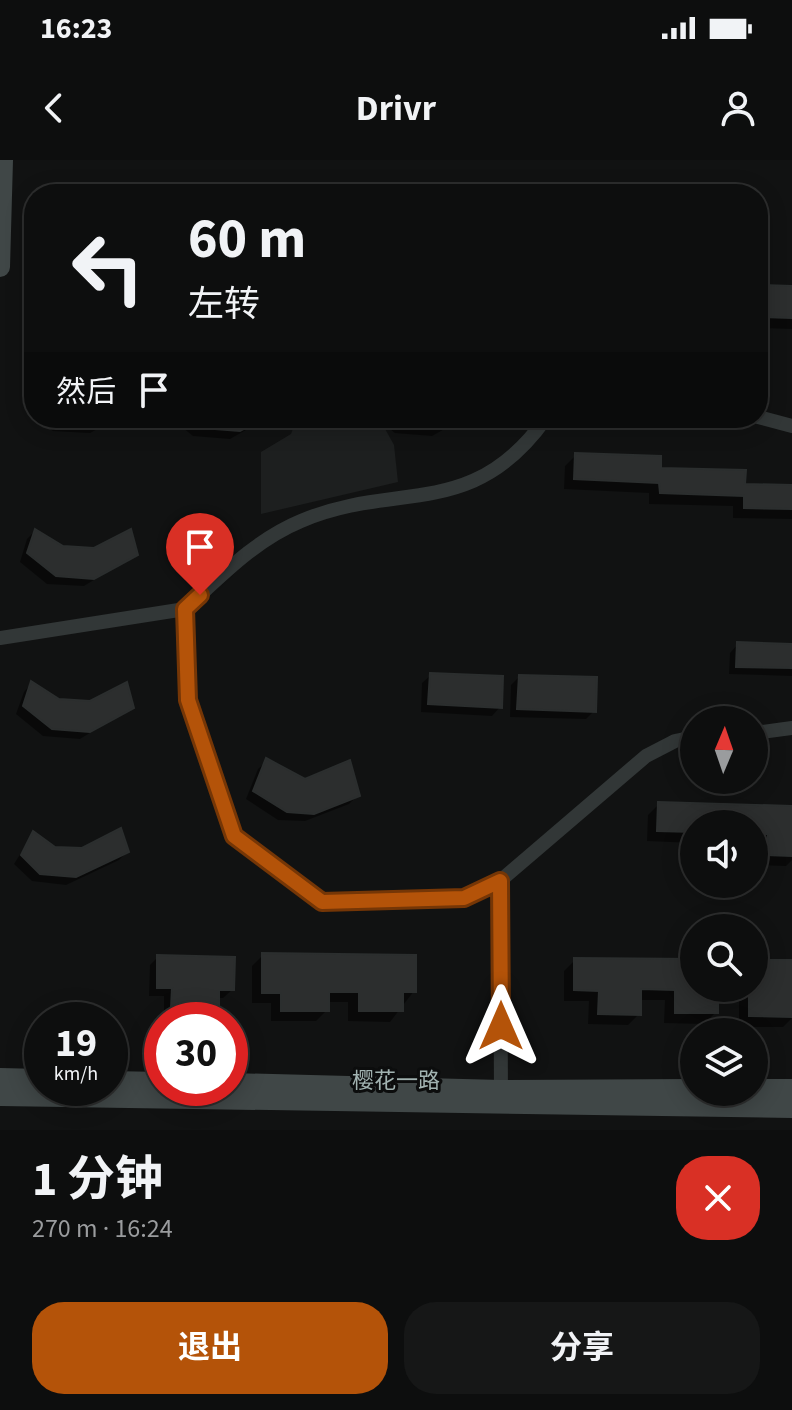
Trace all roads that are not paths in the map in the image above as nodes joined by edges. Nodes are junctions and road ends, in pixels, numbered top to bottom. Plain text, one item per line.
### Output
1 (3, 160) edge
2 (0, 267) edge
3 (768, 420) edge
4 (792, 426) edge
5 (538, 428) edge
6 (185, 609) junction
7 (0, 638) edge
8 (792, 728) edge
9 (768, 731) edge
10 (680, 740) edge
11 (500, 881) junction
12 (0, 1078) edge
13 (24, 1079) edge
14 (248, 1084) edge
15 (768, 1089) edge
16 (792, 1089) edge
17 (680, 1090) edge
18 (0, 1096) edge
19 (502, 1097) junction
20 (792, 1108) edge

1 - 2 street
3 - 4 street
5 - 6 street
6 - 7 street
6 - 11 street
8 - 9 street
10 - 11 street
11 - 19 street
12 - 13 street
14 - 19 street, 樱花一路
15 - 16 street
17 - 19 street, 樱花一路
18 - 19 street, 樱花一路
19 - 20 street, 樱花一路

